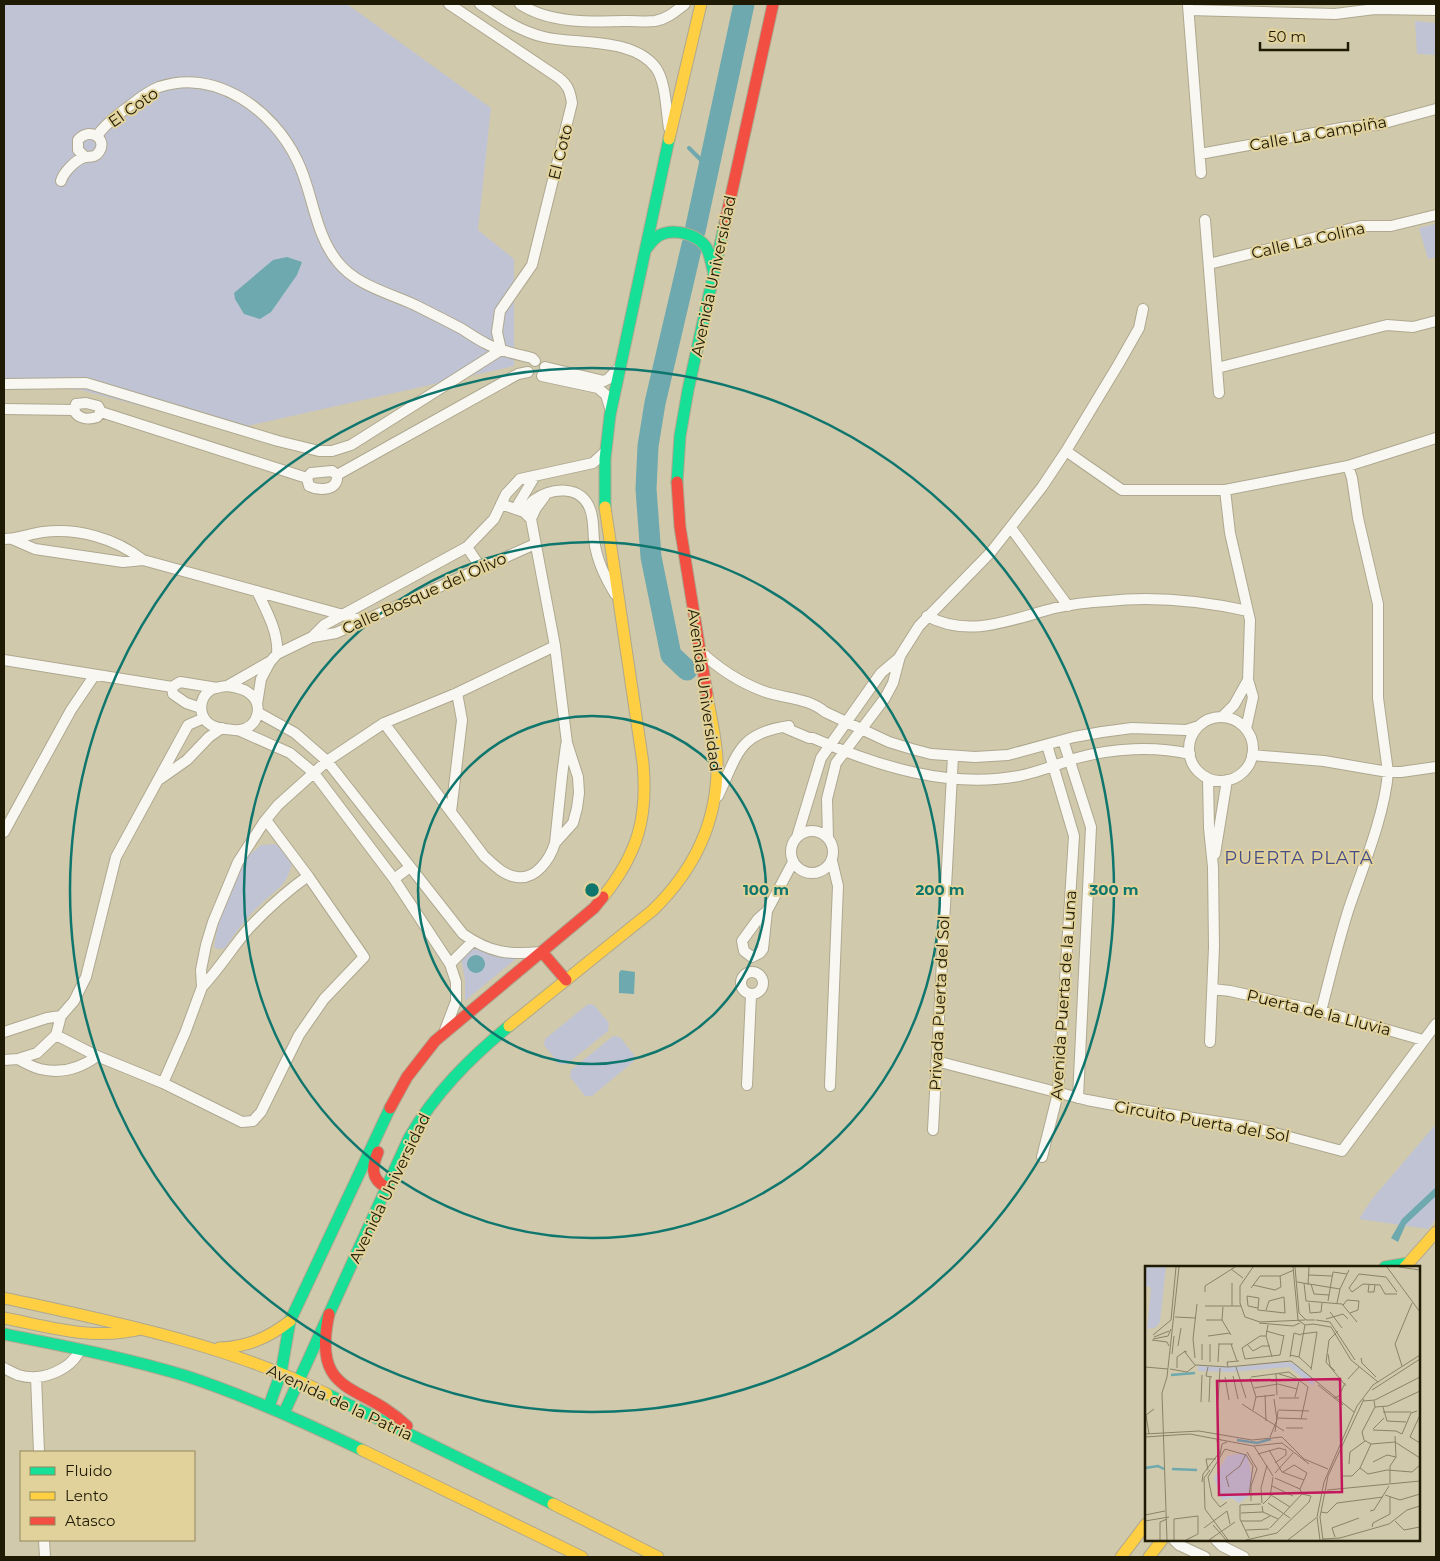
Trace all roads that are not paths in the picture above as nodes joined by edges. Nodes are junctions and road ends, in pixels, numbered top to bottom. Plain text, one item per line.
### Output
1 (449, 4) edge
2 (480, 4) edge
3 (520, 4) edge
4 (684, 4) edge
5 (701, 4) edge
6 (773, 4) edge
7 (1188, 7) edge
8 (1436, 10) edge
9 (1436, 110) edge
10 (670, 135) junction
11 (97, 136) junction
12 (1200, 154) junction
13 (85, 157) junction
14 (1201, 174) dead end
15 (61, 181) dead end
16 (1436, 215) edge
17 (1205, 220) dead end
18 (646, 250) junction
19 (1208, 264) junction
20 (714, 271) junction
21 (1143, 309) dead end
22 (1436, 321) edge
23 (501, 350) junction
24 (535, 361) junction
25 (621, 365) junction
26 (1217, 368) junction
27 (544, 371) junction
28 (528, 372) junction
29 (4, 384) edge
30 (1219, 393) dead end
31 (4, 409) edge
32 (610, 413) junction
33 (1436, 438) edge
34 (606, 451) junction
35 (1066, 451) junction
36 (1348, 466) junction
37 (337, 475) junction
38 (307, 478) junction
39 (1225, 490) junction
40 (516, 509) junction
41 (1011, 528) junction
42 (8, 539) edge
43 (535, 544) junction
44 (467, 547) junction
45 (143, 560) junction
46 (481, 568) junction
47 (257, 592) junction
48 (617, 597) junction
49 (1068, 606) junction
50 (1248, 611) junction
51 (342, 615) junction
52 (927, 616) junction
53 (365, 621) junction
54 (312, 637) junction
55 (556, 646) junction
56 (700, 650) junction
57 (900, 656) junction
58 (273, 658) junction
59 (4, 660) edge
60 (94, 676) junction
61 (1248, 680) junction
62 (172, 687) junction
63 (222, 687) junction
64 (456, 693) junction
65 (258, 708) junction
66 (202, 713) junction
67 (1222, 717) junction
68 (384, 723) junction
69 (846, 723) junction
70 (1199, 726) junction
71 (222, 728) junction
72 (1246, 729) junction
73 (238, 730) junction
74 (861, 730) junction
75 (1063, 740) junction
76 (567, 743) junction
77 (830, 745) junction
78 (1048, 745) junction
79 (844, 751) junction
80 (1190, 754) junction
81 (1252, 755) junction
82 (953, 756) junction
83 (1070, 760) junction
84 (327, 761) junction
85 (1054, 765) junction
86 (1436, 766) edge
87 (1388, 772) junction
88 (314, 773) junction
89 (1208, 778) junction
90 (951, 779) junction
91 (1227, 780) junction
92 (157, 781) junction
93 (715, 801) junction
94 (451, 812) junction
95 (266, 820) junction
96 (4, 833) edge
97 (797, 837) junction
98 (828, 838) junction
99 (556, 844) junction
100 (832, 861) junction
101 (793, 862) junction
102 (410, 867) junction
103 (1213, 867) junction
104 (308, 876) junction
105 (394, 879) junction
106 (767, 911) junction
107 (1067, 939) junction
108 (1085, 939) junction
109 (473, 941) junction
110 (542, 952) junction
111 (752, 957) junction
112 (450, 964) junction
113 (752, 972) junction
114 (566, 980) junction
115 (202, 987) junction
116 (1213, 989) junction
117 (751, 995) junction
118 (1321, 1011) junction
119 (61, 1016) junction
120 (1436, 1024) edge
121 (4, 1032) edge
122 (56, 1035) junction
123 (442, 1035) junction
124 (1423, 1040) junction
125 (1210, 1042) dead end
126 (97, 1056) junction
127 (4, 1060) edge
128 (18, 1060) junction
129 (936, 1061) junction
130 (163, 1082) junction
131 (748, 1086) dead end
132 (830, 1086) dead end
133 (1058, 1093) junction
134 (397, 1094) junction
135 (1078, 1098) junction
136 (933, 1130) dead end
137 (1042, 1157) dead end
138 (386, 1187) junction
139 (1436, 1232) edge
140 (1407, 1265) edge
141 (4, 1298) edge
142 (329, 1314) junction
143 (4, 1318) edge
144 (290, 1321) junction
145 (143, 1329) junction
146 (4, 1334) edge
147 (188, 1342) junction
148 (80, 1350) junction
149 (4, 1368) edge
150 (281, 1373) junction
151 (36, 1377) junction
152 (299, 1380) junction
153 (269, 1406) junction
154 (284, 1413) junction
155 (417, 1437) junction
156 (39, 1451) edge
157 (1145, 1525) edge
158 (44, 1541) edge
159 (1161, 1541) edge
160 (1175, 1541) edge
161 (1219, 1543) edge
162 (45, 1557) edge
163 (582, 1557) edge
164 (658, 1557) edge
165 (1121, 1557) edge
166 (1149, 1557) edge
167 (1205, 1557) edge
168 (1244, 1557) edge

1 - 23 street, El Coto
2 - 10 street
3 - 4 street
5 - 10 main road, Avenida Universidad
6 - 20 main road, Avenida Universidad
7 - 8 street
7 - 12 street
9 - 12 street, Calle La Campiña
10 - 18 main road, Avenida Universidad
11 - 13 street
11 - 13 street
11 - 23 street, El Coto
12 - 14 street
13 - 15 street
16 - 19 street, Calle La Colina
17 - 19 street
18 - 20 main road
18 - 25 main road, Avenida Universidad
19 - 26 street
20 - 56 main road, Avenida Universidad
21 - 35 street
22 - 26 street
23 - 24 street, El Coto
23 - 29 street
24 - 27 street
24 - 28 street
25 - 27 street
25 - 32 main road, Avenida Universidad
26 - 30 street
27 - 28 street
27 - 32 street
28 - 37 street
31 - 38 street
32 - 34 main road, Avenida Universidad
33 - 36 street
34 - 40 street, Calle Bosque del Olivo
34 - 48 main road, Avenida Universidad
35 - 39 street
35 - 41 street
36 - 39 street
36 - 87 street
37 - 38 street
37 - 38 street
39 - 50 street
40 - 43 street
40 - 44 street, Calle Bosque del Olivo
40 - 48 street, Calle Bosque del Olivo
41 - 49 street
41 - 52 street
42 - 45 street
42 - 45 street
43 - 46 street, Calle Bosque del Olivo
43 - 55 street
44 - 46 street
44 - 51 street, Calle Bosque del Olivo
45 - 47 street
46 - 53 street, Calle Bosque del Olivo
47 - 51 street
47 - 58 street
48 - 110 main road, Avenida Universidad
49 - 50 street
49 - 52 street
50 - 61 street
51 - 53 street
51 - 54 street, Calle Bosque del Olivo
52 - 57 street
53 - 54 street, Calle Bosque del Olivo
54 - 58 street, Calle Bosque del Olivo
55 - 64 street
55 - 76 street
56 - 69 street
56 - 93 main road, Avenida Universidad
57 - 69 street
57 - 74 street
58 - 63 street, Calle Bosque del Olivo
58 - 65 street
59 - 60 street
60 - 62 street
60 - 96 street
61 - 67 street
61 - 72 street
62 - 63 street
62 - 66 street
63 - 65 street
63 - 66 street
64 - 68 street
64 - 94 street
65 - 73 street
65 - 84 street
66 - 71 street
66 - 92 street
67 - 70 street
67 - 72 street
68 - 84 street
68 - 94 street
69 - 74 street
69 - 77 street
70 - 75 street
70 - 80 street
71 - 73 street
71 - 92 street
72 - 81 street
73 - 88 street
74 - 79 street
74 - 82 street
75 - 78 street
75 - 83 street, Avenida Puerta de la Luna
76 - 99 street
76 - 99 street
77 - 79 street
77 - 93 street
77 - 97 street
78 - 82 street
78 - 85 street, Avenida Puerta de la Luna
79 - 90 street
79 - 98 street
80 - 83 street
80 - 89 street
81 - 87 street
81 - 91 street
82 - 90 street, Privada Puerta del Sol
83 - 85 street
83 - 108 street, Avenida Puerta de la Luna
84 - 88 street
84 - 102 street
85 - 90 street
85 - 107 street, Avenida Puerta de la Luna
86 - 87 street
87 - 118 street
88 - 95 street
88 - 105 street
89 - 91 street
89 - 103 street
90 - 129 street, Privada Puerta del Sol
91 - 103 street
92 - 119 street
93 - 114 main road, Avenida Universidad
94 - 99 street
95 - 104 street
95 - 115 street
97 - 98 street
97 - 101 street
98 - 100 street
100 - 101 street
100 - 132 street
101 - 106 street
102 - 105 street
102 - 109 street
103 - 116 street
104 - 115 street
104 - 130 street
105 - 112 street
106 - 111 street
106 - 111 street
107 - 108 street
107 - 133 street, Avenida Puerta de la Luna
108 - 135 street, Avenida Puerta de la Luna
109 - 110 street
109 - 112 street
110 - 114 main road
110 - 123 main road, Avenida Universidad
111 - 113 street
112 - 123 street
113 - 117 street
113 - 117 street
114 - 138 main road, Avenida Universidad
115 - 130 street
116 - 118 street, Puerta de la Lluvia
116 - 125 street
117 - 131 street
118 - 124 street, Puerta de la Lluvia
119 - 121 street
119 - 122 street
120 - 124 street, Circuito Puerta del Sol
122 - 126 street
122 - 128 street
123 - 134 main road, Avenida Universidad
124 - 135 street, Circuito Puerta del Sol
126 - 128 street
126 - 130 street
127 - 128 street
129 - 133 street, Circuito Puerta del Sol
129 - 136 street, Privada Puerta del Sol
133 - 135 street, Circuito Puerta del Sol
133 - 137 street, Avenida Puerta de la Luna
134 - 138 main road
134 - 144 main road, Avenida Universidad
138 - 142 main road, Avenida Universidad
139 - 140 main road
141 - 145 main road, Avenida de la Patria
142 - 152 main road, Avenida Universidad
142 - 155 main road
143 - 145 main road
144 - 147 main road
144 - 150 main road, Avenida Universidad
145 - 147 main road, Avenida de la Patria
146 - 148 main road, Avenida de la Patria
147 - 150 main road, Avenida de la Patria
148 - 151 street
148 - 153 main road, Avenida de la Patria
149 - 151 street
150 - 152 main road, Avenida de la Patria
150 - 153 main road, Avenida Universidad
151 - 156 street
152 - 154 main road, Avenida Universidad
152 - 155 main road, Avenida de la Patria
153 - 154 main road, Avenida de la Patria
154 - 163 main road, Avenida de la Patria
155 - 164 main road, Avenida de la Patria
157 - 165 main road
158 - 162 street
159 - 166 main road
160 - 167 street
161 - 168 street

